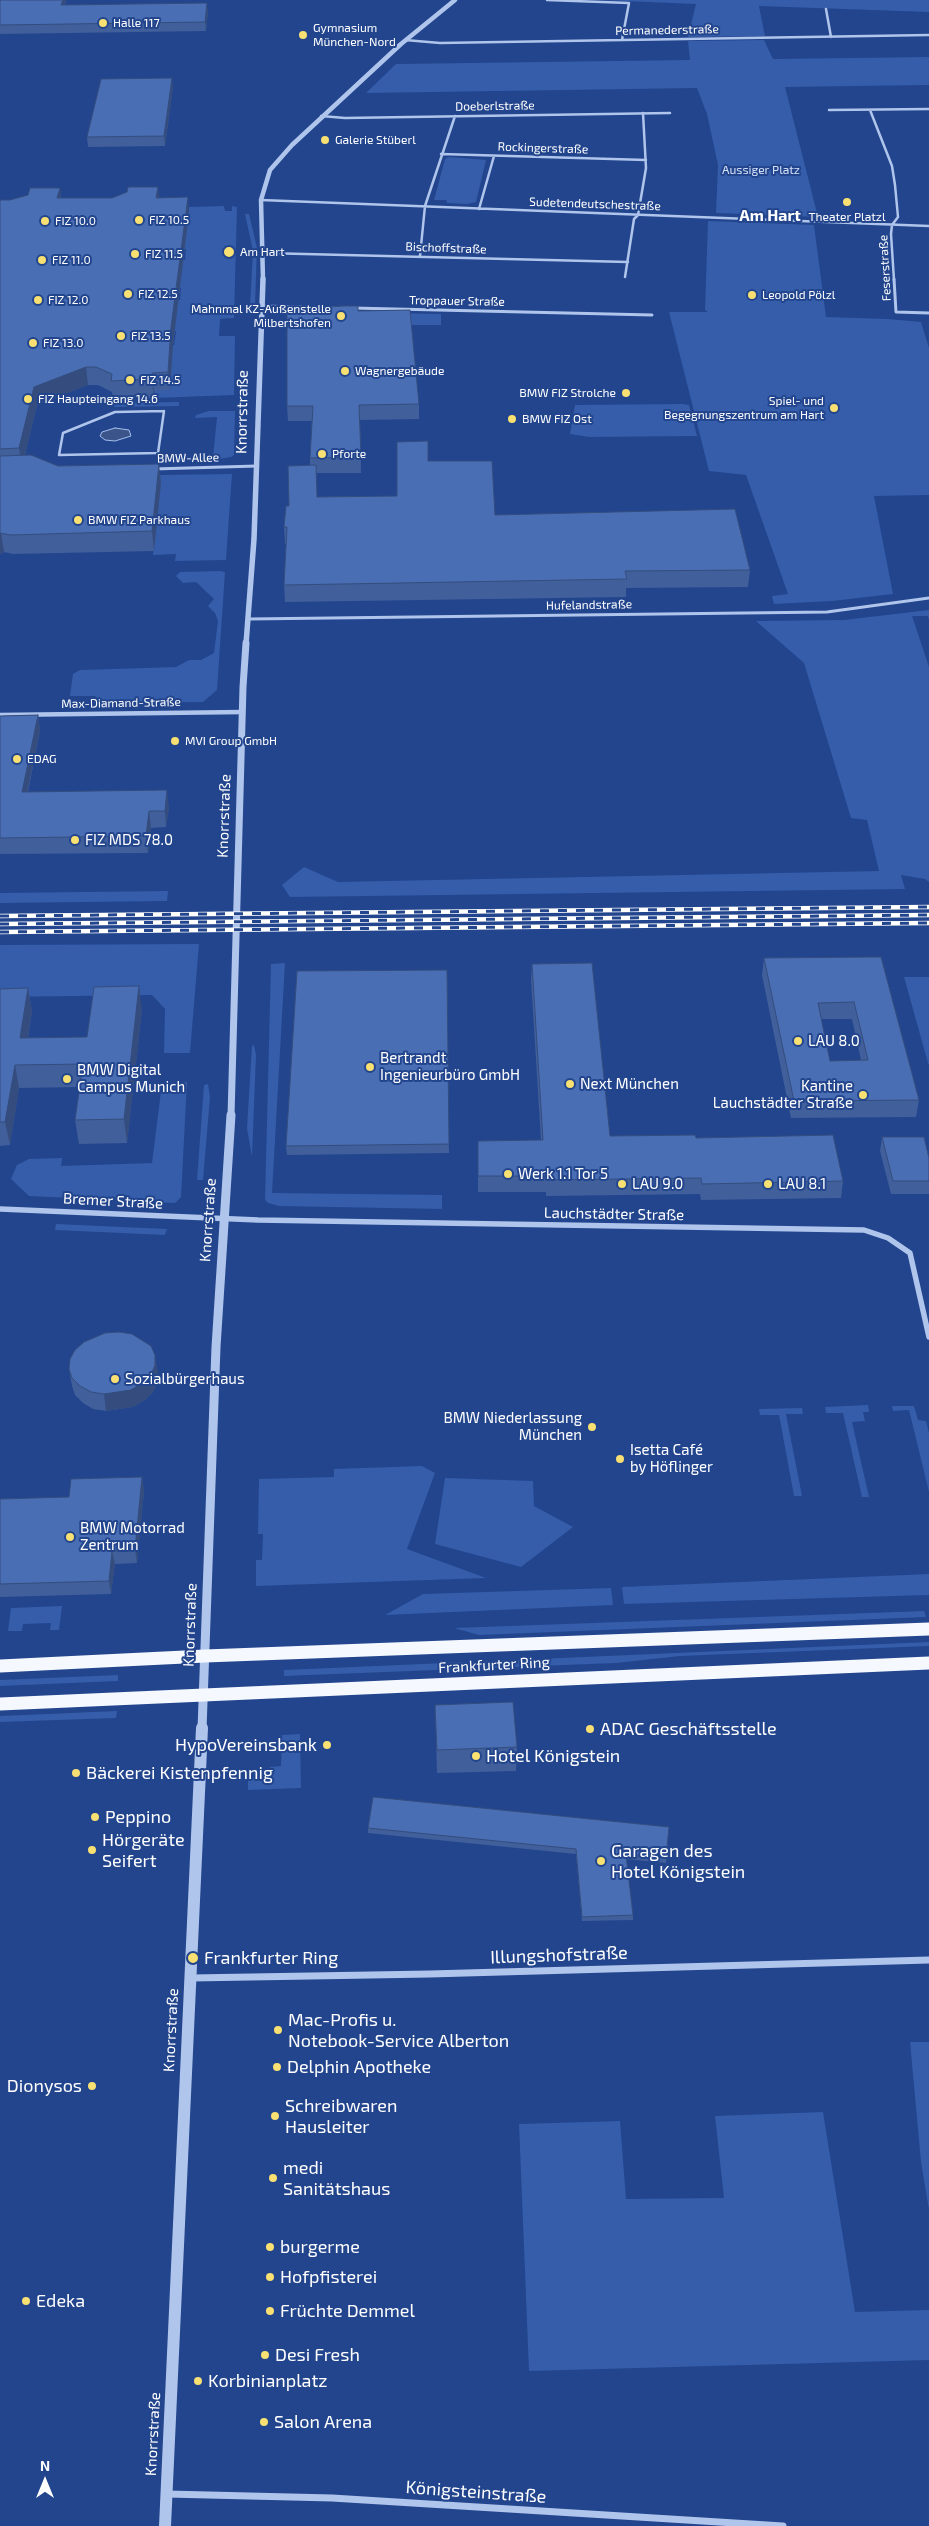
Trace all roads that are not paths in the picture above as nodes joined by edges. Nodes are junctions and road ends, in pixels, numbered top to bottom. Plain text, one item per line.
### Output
1 (455, 0) edge
2 (547, 0) edge
3 (826, 9) dead end
4 (929, 35) edge
5 (831, 37) junction
6 (405, 40) junction
7 (622, 40) junction
8 (929, 109) edge
9 (829, 110) dead end
10 (870, 110) junction
11 (643, 113) junction
12 (670, 113) dead end
13 (321, 116) junction
14 (455, 116) junction
15 (440, 154) junction
16 (494, 156) junction
17 (646, 160) junction
18 (261, 200) junction
19 (425, 206) junction
20 (479, 209) junction
21 (638, 214) junction
22 (892, 225) junction
23 (929, 226) edge
24 (264, 253) junction
25 (420, 256) junction
26 (628, 262) junction
27 (625, 277) dead end
28 (261, 306) junction
29 (340, 308) edge
30 (349, 308) edge
31 (929, 314) edge
32 (652, 315) dead end
33 (63, 433) joint
34 (257, 466) junction
35 (150, 469) edge
36 (929, 598) edge
37 (248, 620) junction
38 (243, 712) junction
39 (0, 715) edge
40 (0, 1209) edge
41 (226, 1219) junction
42 (929, 1337) edge
43 (929, 1629) edge
44 (205, 1656) junction
45 (929, 1663) edge
46 (0, 1666) edge
47 (203, 1695) junction
48 (0, 1704) edge
49 (929, 1960) edge
50 (190, 1978) junction
51 (167, 2494) junction
52 (165, 2526) edge
53 (783, 2526) edge

1 - 6 street, Knorrstraße
2 - 7 street
3 - 5 street
4 - 5 street, Permanederstraße
5 - 7 street, Permanederstraße
6 - 7 street, Permanederstraße
6 - 13 street, Knorrstraße
8 - 10 street
9 - 10 street
10 - 22 street, Feserstraße
11 - 12 street, Doeberlstraße
11 - 14 street, Doeberlstraße
11 - 17 street
13 - 14 street, Doeberlstraße
13 - 18 street, Knorrstraße
14 - 15 street
15 - 16 street, Rockingerstraße
15 - 19 street
16 - 17 street, Rockingerstraße
16 - 20 street
17 - 21 street
18 - 19 street, Sudetendeutschestraße
18 - 24 street, Knorrstraße
19 - 20 street, Sudetendeutschestraße
19 - 25 street
20 - 21 street, Sudetendeutschestraße
21 - 22 street, Sudetendeutschestraße
21 - 26 street
22 - 23 street, Sudetendeutschestraße
22 - 31 street, Feserstraße
24 - 25 street, Bischoffstraße
24 - 28 street, Knorrstraße
25 - 26 street, Bischoffstraße
26 - 27 street
28 - 29 street
28 - 34 street, Knorrstraße
30 - 32 street, Troppauer Straße
33 - 33 street
34 - 35 street, BMW-Allee
34 - 37 street, Knorrstraße
36 - 37 street, Hufelandstraße
37 - 38 street, Knorrstraße
38 - 39 street, Max-Diamand-Straße
38 - 41 street, Knorrstraße
40 - 41 street, Bremer Straße
41 - 42 street, Lauchstädter Straße
41 - 44 street, Knorrstraße
43 - 44 main road, Frankfurter Ring
44 - 46 main road, Frankfurter Ring
44 - 47 street, Knorrstraße
45 - 47 main road, Frankfurter Ring
47 - 48 main road, Frankfurter Ring
47 - 50 street, Knorrstraße
49 - 50 street, Illungshofstraße
50 - 51 street, Knorrstraße
51 - 52 street, Knorrstraße
51 - 53 street, Königsteinstraße

